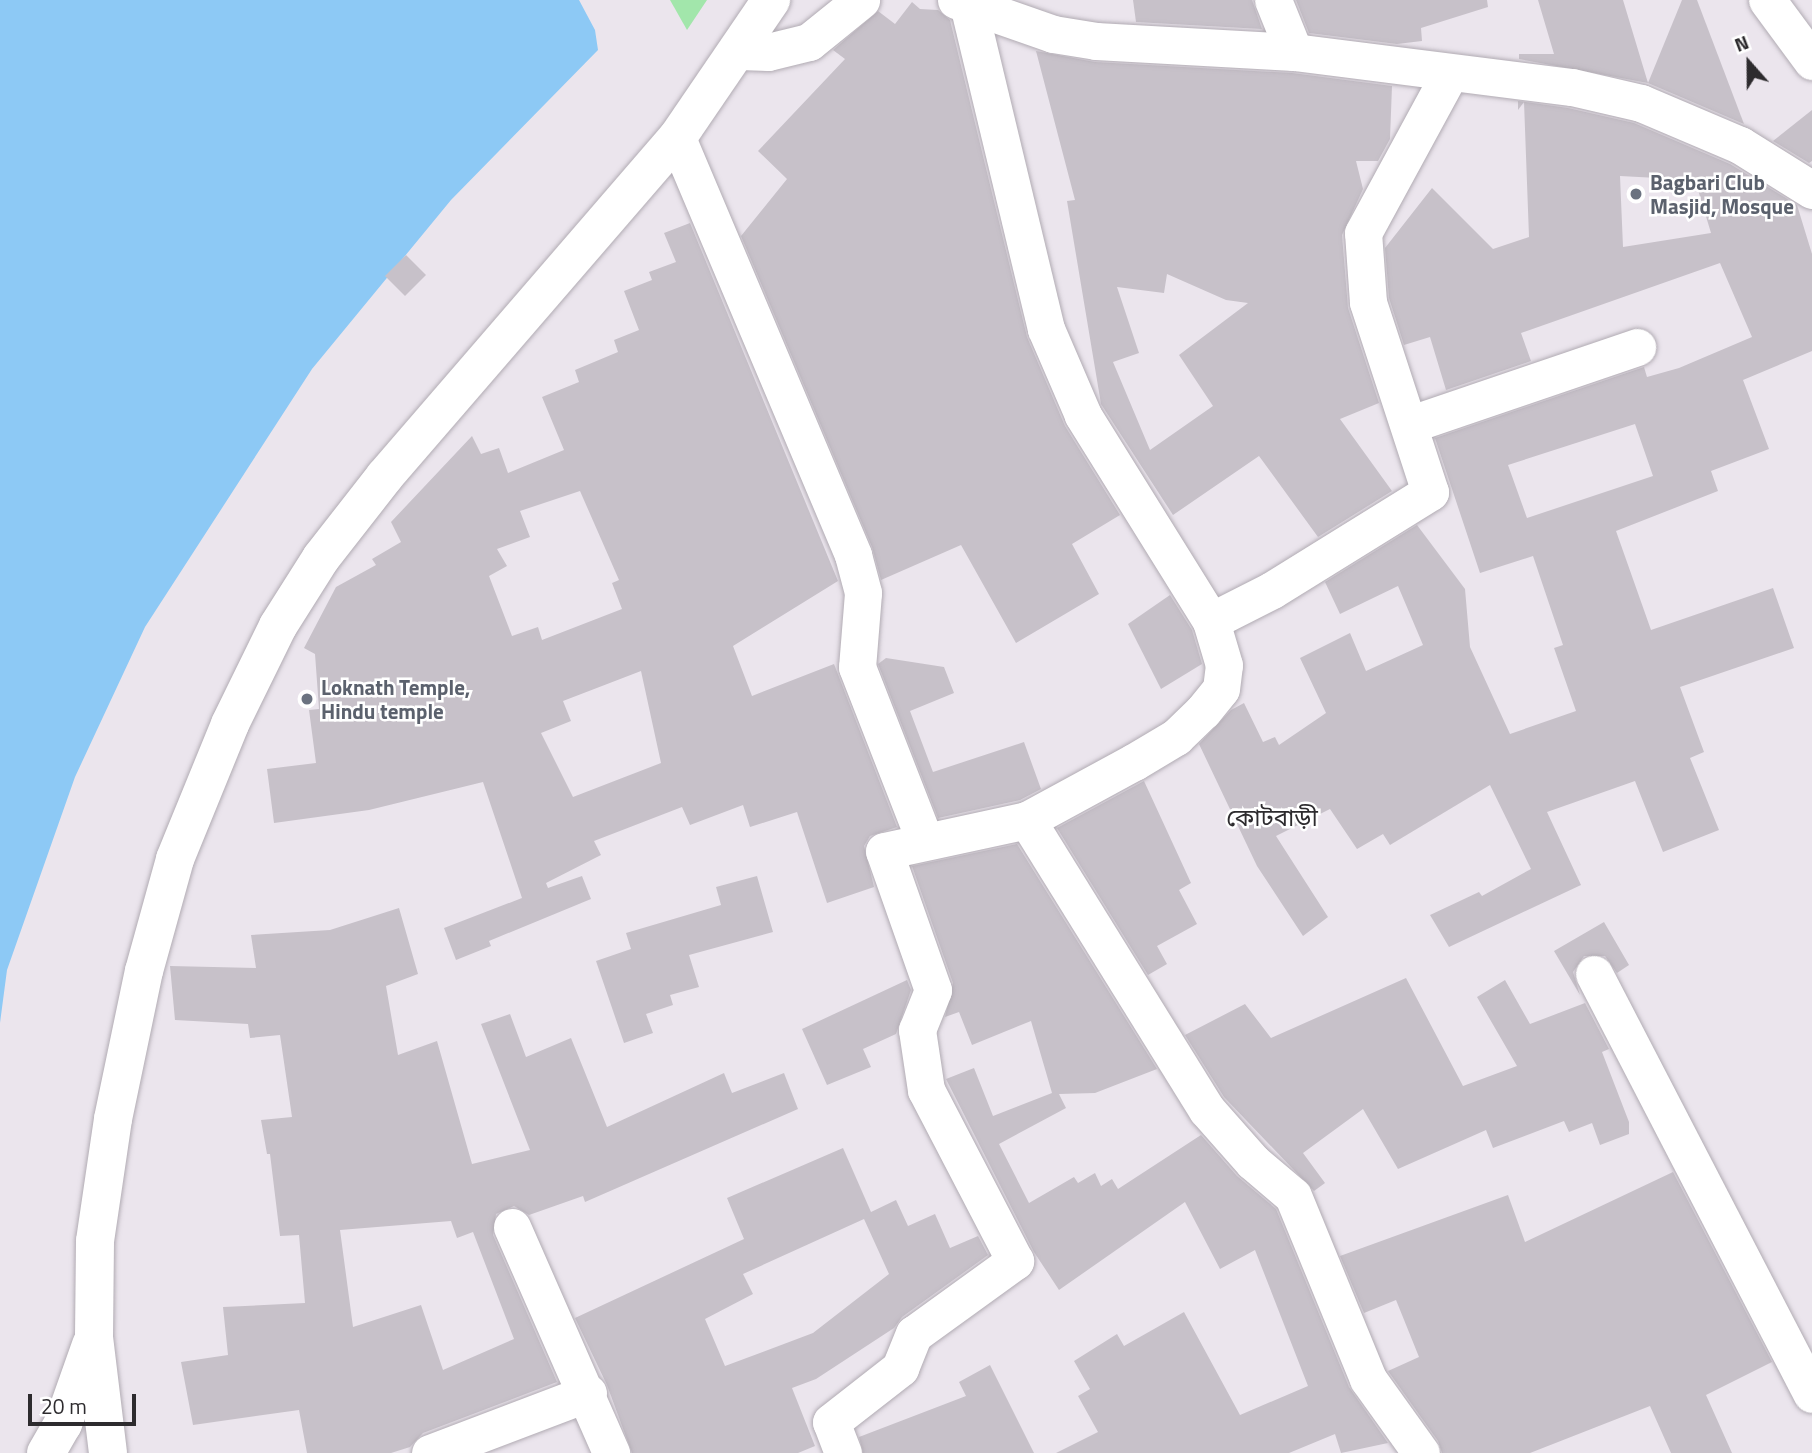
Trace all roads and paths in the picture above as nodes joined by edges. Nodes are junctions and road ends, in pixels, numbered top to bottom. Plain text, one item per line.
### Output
1 (771, 0) edge
2 (861, 0) edge
3 (1273, 0) edge
4 (1767, 0) edge
5 (962, 2) edge
6 (740, 51) junction
7 (1294, 52) junction
8 (1812, 61) edge
9 (1450, 73) junction
10 (677, 138) junction
11 (1812, 190) edge
12 (1637, 347) dead end
13 (1411, 424) junction
14 (1211, 621) junction
15 (1027, 820) junction
16 (925, 841) junction
17 (1594, 974) dead end
18 (512, 1227) dead end
19 (94, 1337) junction
20 (588, 1393) junction
21 (1812, 1394) edge
22 (46, 1453) edge
23 (108, 1453) edge
24 (430, 1453) edge
25 (611, 1453) edge
26 (842, 1453) edge
27 (1421, 1453) edge

1 - 6 highway
2 - 6 street
3 - 7 street
4 - 8 street
5 - 7 street
5 - 14 street
6 - 10 highway
7 - 9 street
9 - 11 street
9 - 13 street
10 - 16 street
10 - 19 highway
12 - 13 street
13 - 14 street
14 - 15 street
15 - 16 street
15 - 27 street
16 - 26 street
17 - 21 street
18 - 20 street
19 - 22 highway
19 - 23 highway
20 - 24 street
20 - 25 street

